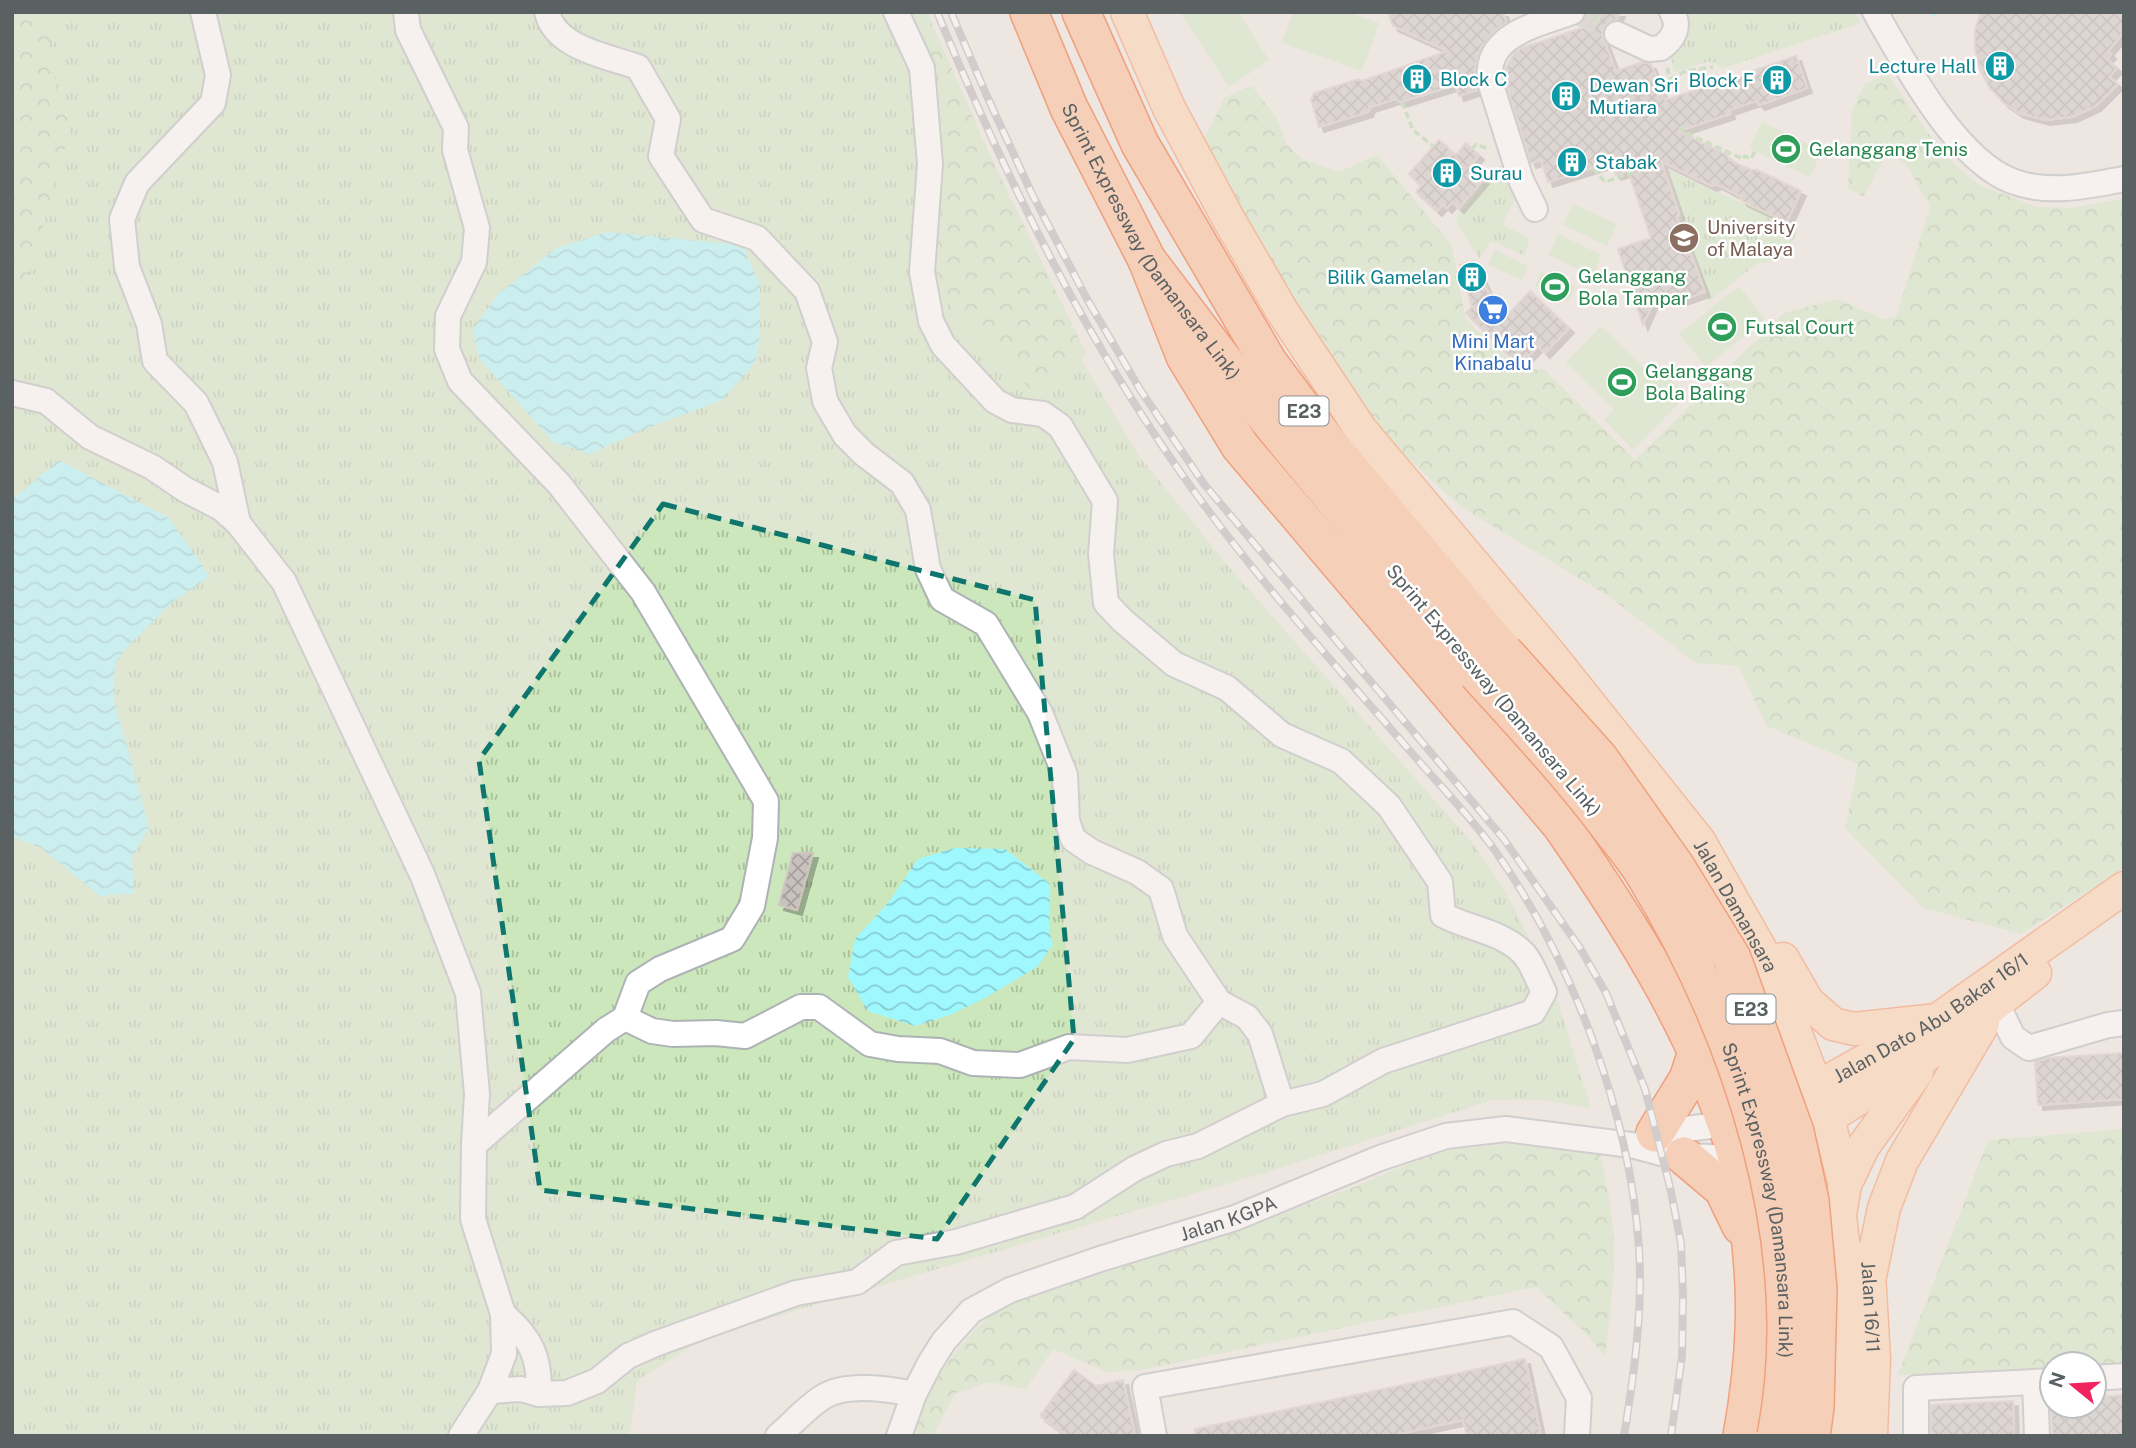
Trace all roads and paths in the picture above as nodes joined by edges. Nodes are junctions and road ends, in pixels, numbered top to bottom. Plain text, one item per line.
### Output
1 (203, 12) edge
2 (406, 12) edge
3 (547, 12) edge
4 (896, 12) edge
5 (1029, 12) edge
6 (1081, 12) edge
7 (1127, 12) edge
8 (1598, 12) edge
9 (1672, 12) edge
10 (1875, 12) edge
11 (1583, 17) edge
12 (1530, 21) edge
13 (1608, 21) tunnel mouth
14 (1661, 48) junction
15 (1713, 67) dead end
16 (1670, 79) junction
17 (1667, 95) dead end
18 (1402, 102) dead end
19 (1680, 126) dead end
20 (1433, 146) dead end
21 (1755, 151) dead end
22 (1593, 168) dead end
23 (1640, 170) dead end
24 (2124, 179) edge
25 (1535, 209) dead end
26 (1147, 260) junction
27 (12, 393) edge
28 (238, 523) junction
29 (1549, 653) junction
30 (1491, 663) junction
31 (2124, 888) edge
32 (2124, 905) edge
33 (1219, 1002) junction
34 (1995, 1006) junction
35 (625, 1018) junction
36 (2116, 1024) edge
37 (1939, 1033) junction
38 (1697, 1052) junction
39 (1816, 1088) junction
40 (1282, 1104) junction
41 (1828, 1118) junction
42 (1725, 1124) junction
43 (1643, 1139) junction
44 (474, 1145) junction
45 (1684, 1156) junction
46 (1737, 1158) junction
47 (1845, 1185) junction
48 (1752, 1249) junction
49 (1870, 1276) junction
50 (503, 1314) junction
51 (2038, 1381) edge
52 (490, 1391) junction
53 (539, 1394) junction
54 (914, 1394) junction
55 (461, 1436) edge
56 (778, 1436) edge
57 (899, 1436) edge
58 (1154, 1436) edge
59 (1577, 1436) edge
60 (1742, 1436) edge
61 (1776, 1436) edge
62 (1811, 1436) edge
63 (1840, 1436) edge
64 (1871, 1436) edge
65 (1916, 1436) edge

1 - 28 street
2 - 35 street
3 - 33 street
4 - 40 street
5 - 26 highway, Sprint Expressway (Damansara Link) / E23
6 - 30 highway, Sprint Expressway (Damansara Link) / E23
7 - 29 main road, Jalan Damansara
8 - 11 path
9 - 14 street
10 - 24 street
11 - 12 street
12 - 25 street
13 - 14 street
14 - 16 path
15 - 16 path
16 - 17 path
18 - 20 path
19 - 21 path
22 - 23 path
26 - 30 highway, Sprint Expressway (Damansara Link) / E23
26 - 38 highway
27 - 28 street
28 - 44 street
29 - 37 main road
29 - 39 main road, Jalan Damansara
30 - 61 highway, Sprint Expressway (Damansara Link) / E23, bridge
30 - 62 highway, Sprint Expressway (Damansara Link) / E23, bridge
31 - 37 main road, Jalan Dato Abu Bakar 16/1
32 - 34 main road, Jalan Dato Abu Bakar 16/1
33 - 35 street
33 - 40 street
34 - 36 street
34 - 37 main road, Jalan Dato Abu Bakar 16/1
34 - 49 main road
35 - 44 street
37 - 39 main road, Jalan Dato Abu Bakar 16/1
37 - 41 main road, Jalan Dato Abu Bakar 16/1
37 - 47 main road
38 - 42 highway
38 - 43 highway
39 - 41 main road, Jalan Damansara
39 - 42 main road, Jalan Dato Abu Bakar 16/1
40 - 53 street
41 - 46 main road, Jalan Dato Abu Bakar 16/1
41 - 47 main road, Jalan Damansara
42 - 43 street, Jalan KGPA
42 - 46 highway
43 - 45 street, Jalan KGPA
43 - 54 street, Jalan KGPA
44 - 50 street
45 - 46 street, Jalan KGPA
45 - 48 highway
46 - 48 highway
47 - 49 main road, Jalan 16/11
47 - 63 main road, Jalan Damansara
48 - 60 highway
49 - 64 main road, Jalan 16/11
50 - 52 street
50 - 53 street
51 - 65 street
52 - 53 street
52 - 55 street
54 - 56 street
54 - 57 street, Jalan KGPA
58 - 59 street

